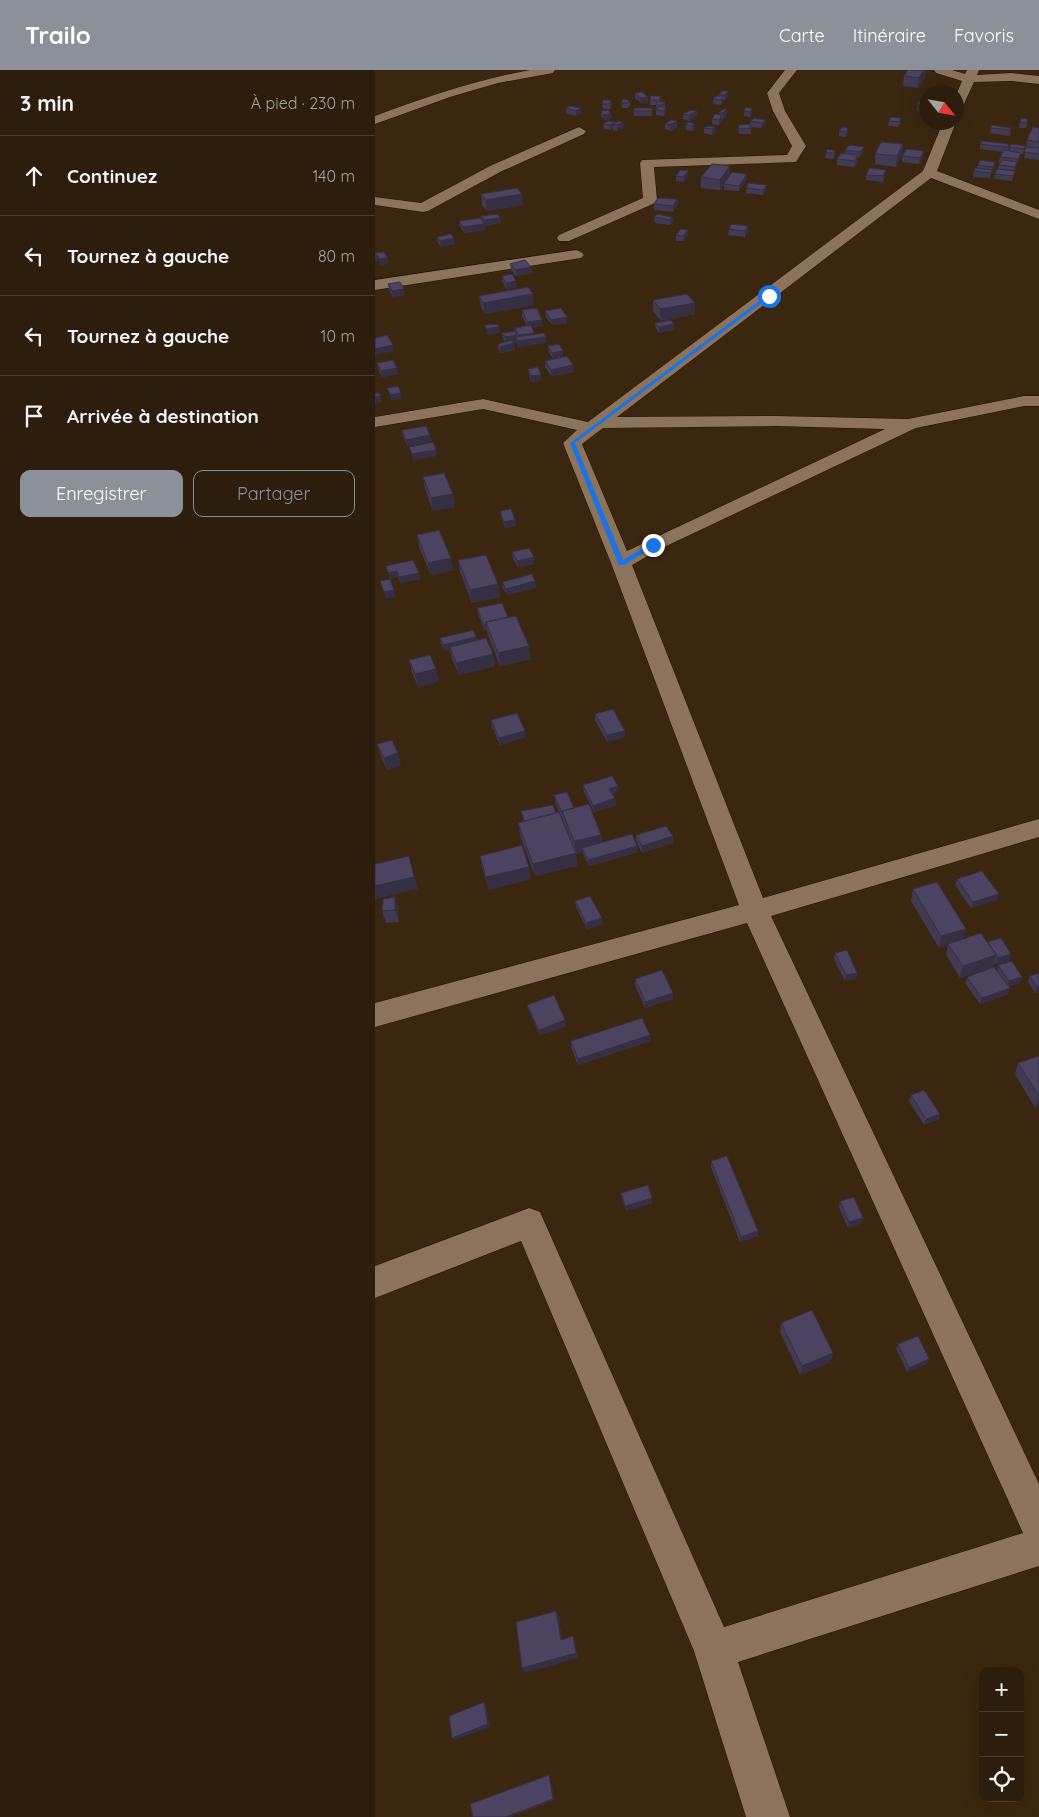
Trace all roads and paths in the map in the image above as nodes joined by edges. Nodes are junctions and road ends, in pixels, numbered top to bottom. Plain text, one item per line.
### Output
1 (549, 70) edge
2 (791, 70) edge
3 (940, 70) edge
4 (970, 74) edge
5 (1039, 80) edge
6 (964, 89) edge
7 (375, 120) edge
8 (947, 130) edge
9 (579, 131) dead end
10 (929, 173) junction
11 (375, 201) edge
12 (1039, 215) edge
13 (564, 238) dead end
14 (576, 255) dead end
15 (375, 285) edge
16 (1039, 401) edge
17 (375, 422) edge
18 (911, 424) junction
19 (595, 426) junction
20 (621, 563) junction
21 (1039, 828) edge
22 (755, 911) junction
23 (375, 1015) edge
24 (375, 1282) edge
25 (1039, 1526) edge
26 (1039, 1547) edge
27 (715, 1650) junction
28 (768, 1817) edge

1 - 7 street
2 - 13 street
3 - 4 street
4 - 5 street
4 - 6 street
8 - 10 street
9 - 11 street
10 - 12 street
10 - 19 street
14 - 15 street
16 - 18 street
17 - 19 street
18 - 19 street
18 - 20 street
19 - 20 street
20 - 22 street
21 - 22 street
22 - 23 street
22 - 25 street
24 - 27 street
26 - 27 street
27 - 28 street

